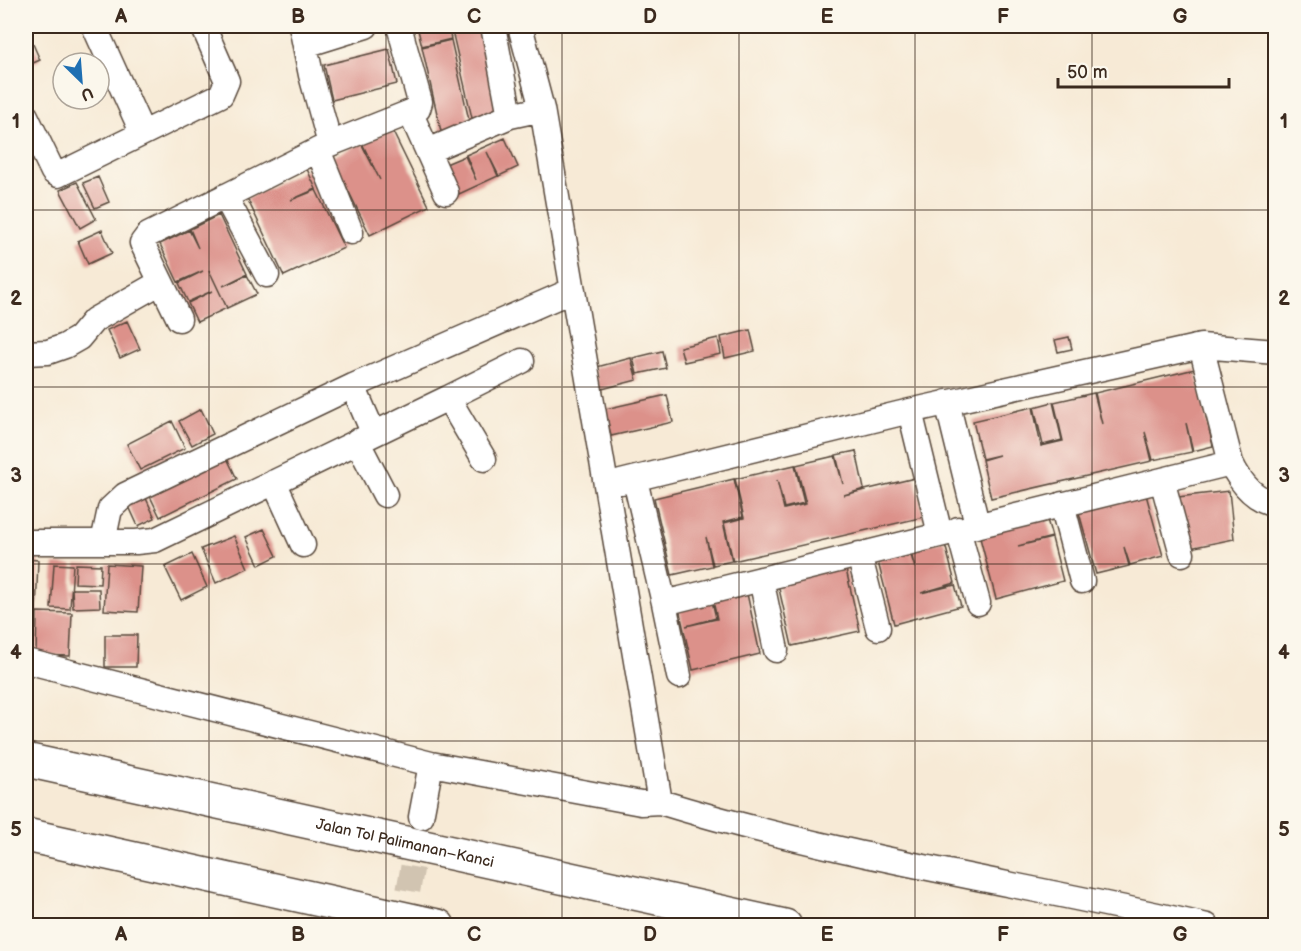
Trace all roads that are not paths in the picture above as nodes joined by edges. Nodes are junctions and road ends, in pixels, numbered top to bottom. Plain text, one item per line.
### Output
1 (94, 26) edge
2 (203, 26) edge
3 (366, 26) edge
4 (399, 26) edge
5 (493, 26) edge
6 (520, 26) edge
7 (303, 35) edge
8 (542, 109) junction
9 (411, 114) junction
10 (26, 116) edge
11 (510, 116) junction
12 (142, 132) junction
13 (324, 147) junction
14 (428, 151) junction
15 (446, 192) dead end
16 (225, 196) junction
17 (351, 232) dead end
18 (267, 276) dead end
19 (160, 282) junction
20 (573, 290) junction
21 (179, 319) dead end
22 (1201, 346) junction
23 (1275, 352) edge
24 (26, 353) edge
25 (522, 361) dead end
26 (353, 386) junction
27 (448, 398) junction
28 (947, 402) junction
29 (910, 411) junction
30 (365, 437) junction
31 (484, 459) dead end
32 (1231, 464) junction
33 (635, 480) junction
34 (1162, 480) junction
35 (274, 482) junction
36 (603, 484) junction
37 (385, 495) dead end
38 (1062, 504) junction
39 (1275, 504) edge
40 (958, 529) junction
41 (26, 542) edge
42 (103, 542) junction
43 (303, 544) dead end
44 (859, 554) junction
45 (1182, 554) dead end
46 (761, 579) junction
47 (1082, 581) dead end
48 (664, 603) junction
49 (978, 603) dead end
50 (878, 628) dead end
51 (776, 650) dead end
52 (26, 661) edge
53 (679, 676) dead end
54 (26, 760) edge
55 (431, 764) junction
56 (660, 802) junction
57 (422, 817) tunnel mouth
58 (26, 835) edge
59 (438, 926) edge
60 (785, 926) edge
61 (1207, 926) edge

1 - 12 street
2 - 12 street
3 - 7 street
4 - 9 street
5 - 11 street
6 - 8 street
7 - 13 street
8 - 11 street
8 - 20 street
9 - 13 street
9 - 14 street
10 - 12 street
11 - 14 street
13 - 16 street
13 - 17 street
14 - 15 street
16 - 18 street
16 - 19 street
19 - 21 street
19 - 24 street
20 - 26 street
20 - 36 street
22 - 23 street
22 - 28 street
22 - 32 street
25 - 27 street
26 - 30 street
26 - 42 street
27 - 30 street
27 - 31 street
28 - 29 street
28 - 40 street
29 - 33 street
29 - 40 street
30 - 35 street
30 - 37 street
32 - 34 street
32 - 39 street
33 - 36 street
33 - 48 street
34 - 38 street
34 - 45 street
35 - 42 street
35 - 43 street
36 - 56 street
38 - 40 street
38 - 47 street
40 - 44 street
40 - 49 street
41 - 42 street
44 - 46 street
44 - 50 street
46 - 48 street
46 - 51 street
48 - 53 street
52 - 55 street
54 - 60 highway, Jalan Tol Palimanan–Kanci
55 - 56 street
55 - 57 street
56 - 61 street
58 - 59 highway

